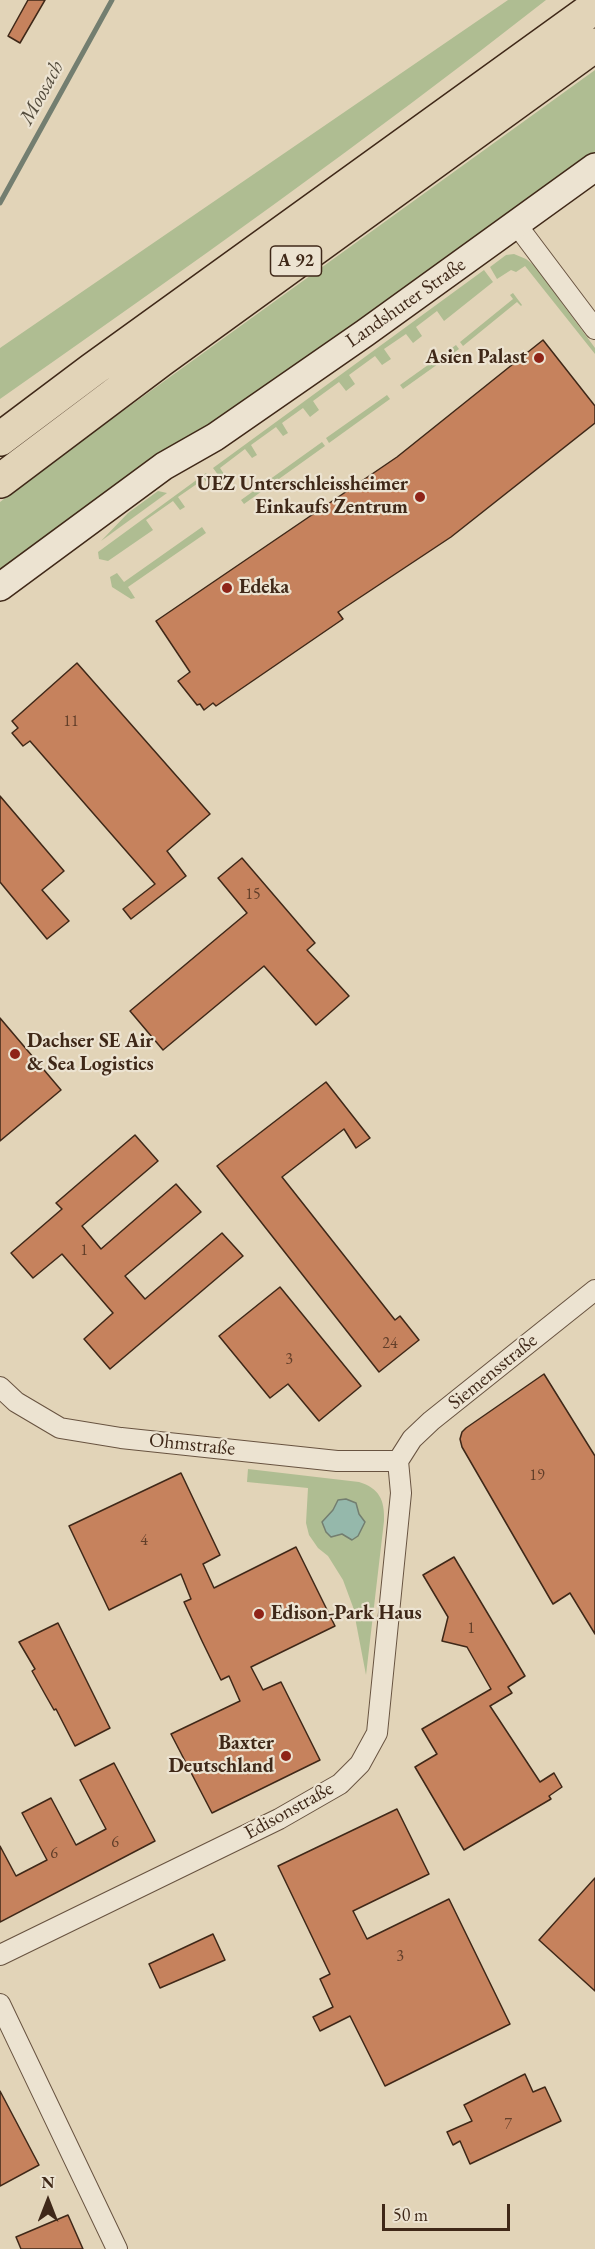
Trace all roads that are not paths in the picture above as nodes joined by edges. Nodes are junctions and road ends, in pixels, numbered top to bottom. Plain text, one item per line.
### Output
1 (595, 7) edge
2 (595, 45) edge
3 (595, 167) edge
4 (516, 224) junction
5 (595, 329) edge
6 (215, 437) junction
7 (0, 440) edge
8 (0, 481) edge
9 (0, 587) edge
10 (0, 602) edge
11 (595, 1290) edge
12 (0, 1387) edge
13 (398, 1461) junction
14 (0, 1955) edge
15 (0, 2004) edge
16 (117, 2249) edge

1 - 7 highway, A 92
2 - 8 highway, A 92
3 - 4 main road, Landshuter Straße
4 - 5 street
4 - 6 main road, Landshuter Straße
6 - 9 main road, Landshuter Straße
6 - 10 main road, Landshuter Straße
11 - 13 street, Siemensstraße
12 - 13 street, Ohmstraße
13 - 14 street, Edisonstraße
15 - 16 street

